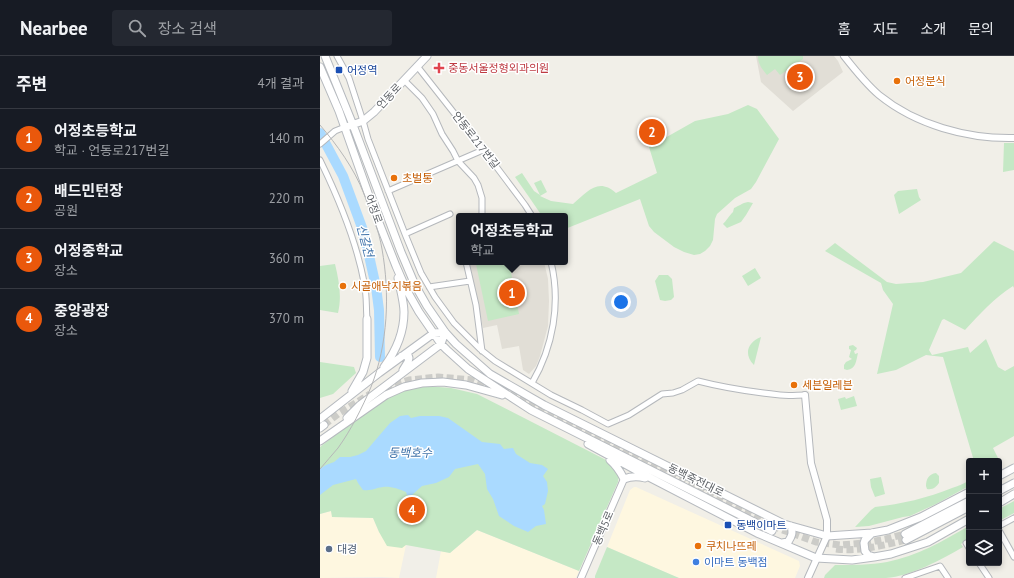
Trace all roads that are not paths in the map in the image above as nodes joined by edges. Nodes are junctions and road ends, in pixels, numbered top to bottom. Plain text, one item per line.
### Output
1 (325, 56) edge
2 (337, 56) edge
3 (427, 56) edge
4 (844, 56) edge
5 (417, 66) junction
6 (320, 67) edge
7 (404, 80) junction
8 (363, 121) junction
9 (353, 125) junction
10 (345, 128) junction
11 (1014, 138) edge
12 (320, 144) edge
13 (484, 150) junction
14 (320, 160) edge
15 (458, 161) junction
16 (388, 191) junction
17 (482, 213) edge
18 (530, 213) edge
19 (450, 214) dead end
20 (405, 234) junction
21 (467, 265) edge
22 (551, 265) edge
23 (396, 266) junction
24 (470, 281) junction
25 (429, 287) junction
26 (367, 319) joint
27 (445, 332) junction
28 (434, 334) junction
29 (441, 344) junction
30 (482, 351) junction
31 (402, 356) junction
32 (379, 373) junction
33 (397, 378) junction
34 (532, 383) junction
35 (350, 395) junction
36 (805, 395) joint
37 (510, 397) junction
38 (531, 410) junction
39 (321, 424) edge
40 (331, 433) junction
41 (320, 441) edge
42 (594, 448) junction
43 (1014, 468) edge
44 (1002, 474) edge
45 (1014, 477) edge
46 (624, 479) junction
47 (657, 481) junction
48 (1002, 483) edge
49 (1014, 483) edge
50 (1002, 489) edge
51 (966, 494) edge
52 (1014, 494) edge
53 (1002, 501) edge
54 (966, 503) edge
55 (966, 508) edge
56 (1014, 518) edge
57 (966, 521) edge
58 (791, 526) junction
59 (1002, 528) edge
60 (772, 531) dead end
61 (872, 533) junction
62 (1002, 535) edge
63 (827, 536) junction
64 (782, 543) junction
65 (874, 557) junction
66 (1014, 557) edge
67 (816, 558) junction
68 (981, 566) edge
69 (581, 578) edge
70 (808, 578) edge
71 (905, 578) edge
72 (948, 578) edge
73 (988, 578) edge

1 - 9 main road, 어정로
2 - 8 street
3 - 5 main road, 언동로
4 - 11 street
5 - 7 main road, 언동로
5 - 13 street, 언동로217번길
6 - 10 main road, 어정로
7 - 8 main road, 언동로
7 - 15 street
8 - 9 main road, 언동로
8 - 16 street
9 - 10 main road, 언동로
9 - 27 main road, 어정로
10 - 12 street
10 - 23 main road, 어정로
13 - 15 street
13 - 18 street, 언동로217번길
14 - 26 street
15 - 16 street
15 - 17 street
16 - 20 street
19 - 20 street
20 - 25 street
21 - 24 street
22 - 34 street
23 - 28 main road, 어정로
23 - 32 main road
24 - 25 street
24 - 30 street
25 - 30 street
26 - 35 main road
27 - 28 main road
27 - 29 main road
27 - 58 main road, 동백죽전대로
28 - 29 main road, 어정로
28 - 31 main road
29 - 33 main road
29 - 37 main road, 동백죽전대로
30 - 34 street
31 - 32 main road
31 - 33 main road
32 - 35 main road
33 - 40 main road
34 - 36 street
35 - 39 main road
36 - 63 street
37 - 38 main road, 동백죽전대로
37 - 40 main road
38 - 42 main road, 동백죽전대로
38 - 60 main road, 동백죽전대로
40 - 41 main road
42 - 46 main road
42 - 47 main road, 동백죽전대로
43 - 44 main road
45 - 48 main road
46 - 47 main road
46 - 69 street, 동백5로
47 - 64 main road, 동백죽전대로
49 - 50 main road
51 - 61 main road, 동백죽전대로
52 - 53 main road
54 - 55 main road
56 - 59 street
57 - 65 main road, 동백죽전대로
58 - 63 main road, 동백죽전대로
58 - 64 main road
61 - 63 main road, 동백죽전대로
61 - 65 main road
62 - 66 street
63 - 67 street
64 - 67 main road, 동백죽전대로
65 - 67 main road, 동백죽전대로
67 - 70 street
68 - 73 street
71 - 72 street

